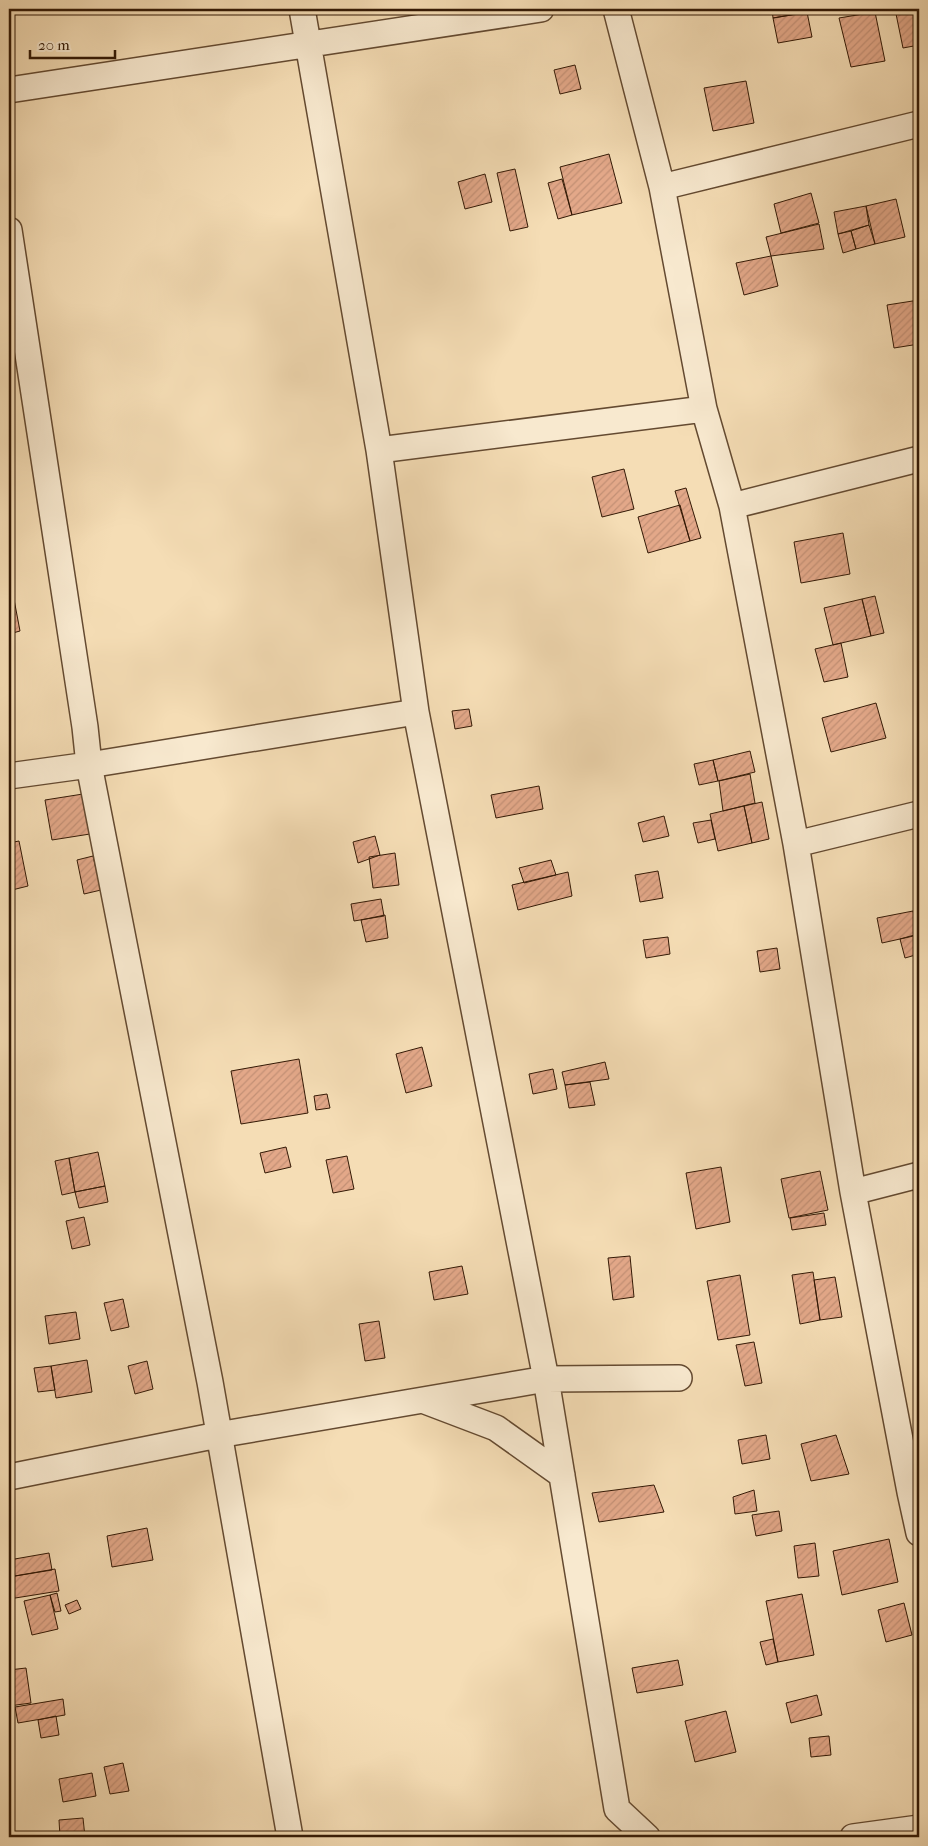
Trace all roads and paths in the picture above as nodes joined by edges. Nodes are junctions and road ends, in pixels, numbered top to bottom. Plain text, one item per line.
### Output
1 (302, 9) edge
2 (541, 9) edge
3 (616, 9) edge
4 (309, 44) junction
5 (9, 90) edge
6 (919, 124) edge
7 (662, 187) junction
8 (9, 230) edge
9 (704, 410) junction
10 (379, 450) junction
11 (919, 459) edge
12 (732, 506) junction
13 (416, 712) junction
14 (89, 765) junction
15 (9, 776) edge
16 (919, 814) edge
17 (796, 844) junction
18 (919, 1175) edge
19 (852, 1192) junction
20 (679, 1378) dead end
21 (546, 1379) junction
22 (423, 1400) junction
23 (218, 1435) junction
24 (562, 1475) junction
25 (9, 1477) edge
26 (914, 1491) edge
27 (919, 1532) edge
28 (919, 1828) edge
29 (290, 1837) edge
30 (646, 1837) edge
31 (853, 1837) edge

1 - 4 street
2 - 4 street
3 - 7 street
4 - 5 street
4 - 10 street
6 - 7 street
7 - 9 street
8 - 14 street
9 - 10 street
9 - 12 street
10 - 13 street
11 - 12 street
12 - 17 street
13 - 14 street
13 - 21 street
14 - 15 street
14 - 23 street
16 - 17 street
17 - 19 street
18 - 19 street
19 - 26 street
20 - 21 street
21 - 22 street
21 - 24 street
22 - 23 street
22 - 24 street
23 - 25 street
23 - 29 street
24 - 30 street
26 - 27 street
28 - 31 street

